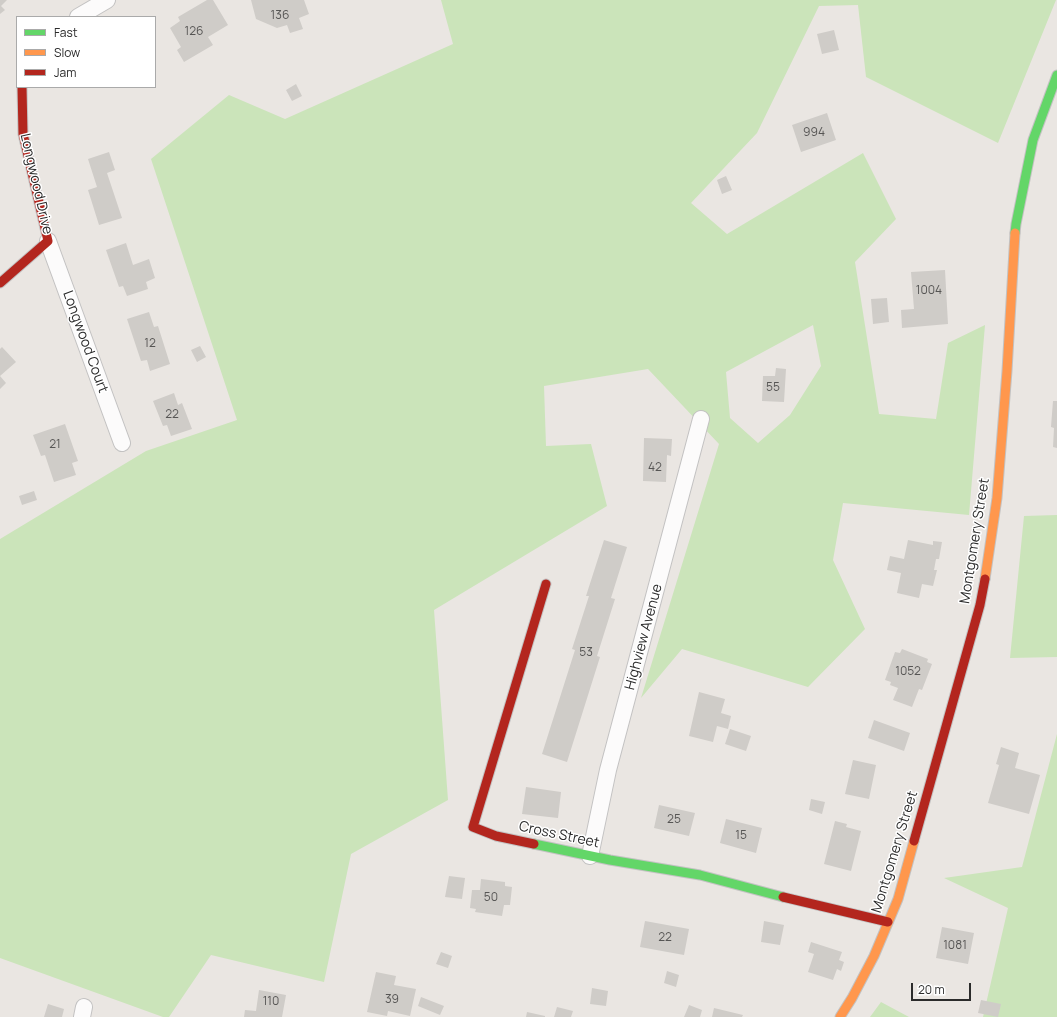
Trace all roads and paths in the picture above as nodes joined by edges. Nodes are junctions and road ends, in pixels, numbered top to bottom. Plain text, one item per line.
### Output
1 (107, 0) edge
2 (80, 16) edge
3 (1057, 75) edge
4 (22, 88) edge
5 (48, 241) junction
6 (0, 283) edge
7 (701, 419) dead end
8 (122, 443) dead end
9 (546, 584) dead end
10 (590, 856) junction
11 (888, 922) junction
12 (840, 1017) edge

1 - 2 street
3 - 11 main road, Montgomery Street
4 - 5 main road, Longwood Drive
5 - 6 main road, Longwood Drive
5 - 8 street, Longwood Court
7 - 10 street, Highview Avenue
9 - 10 main road, Cross Street
10 - 11 main road, Cross Street
11 - 12 main road, Montgomery Street

